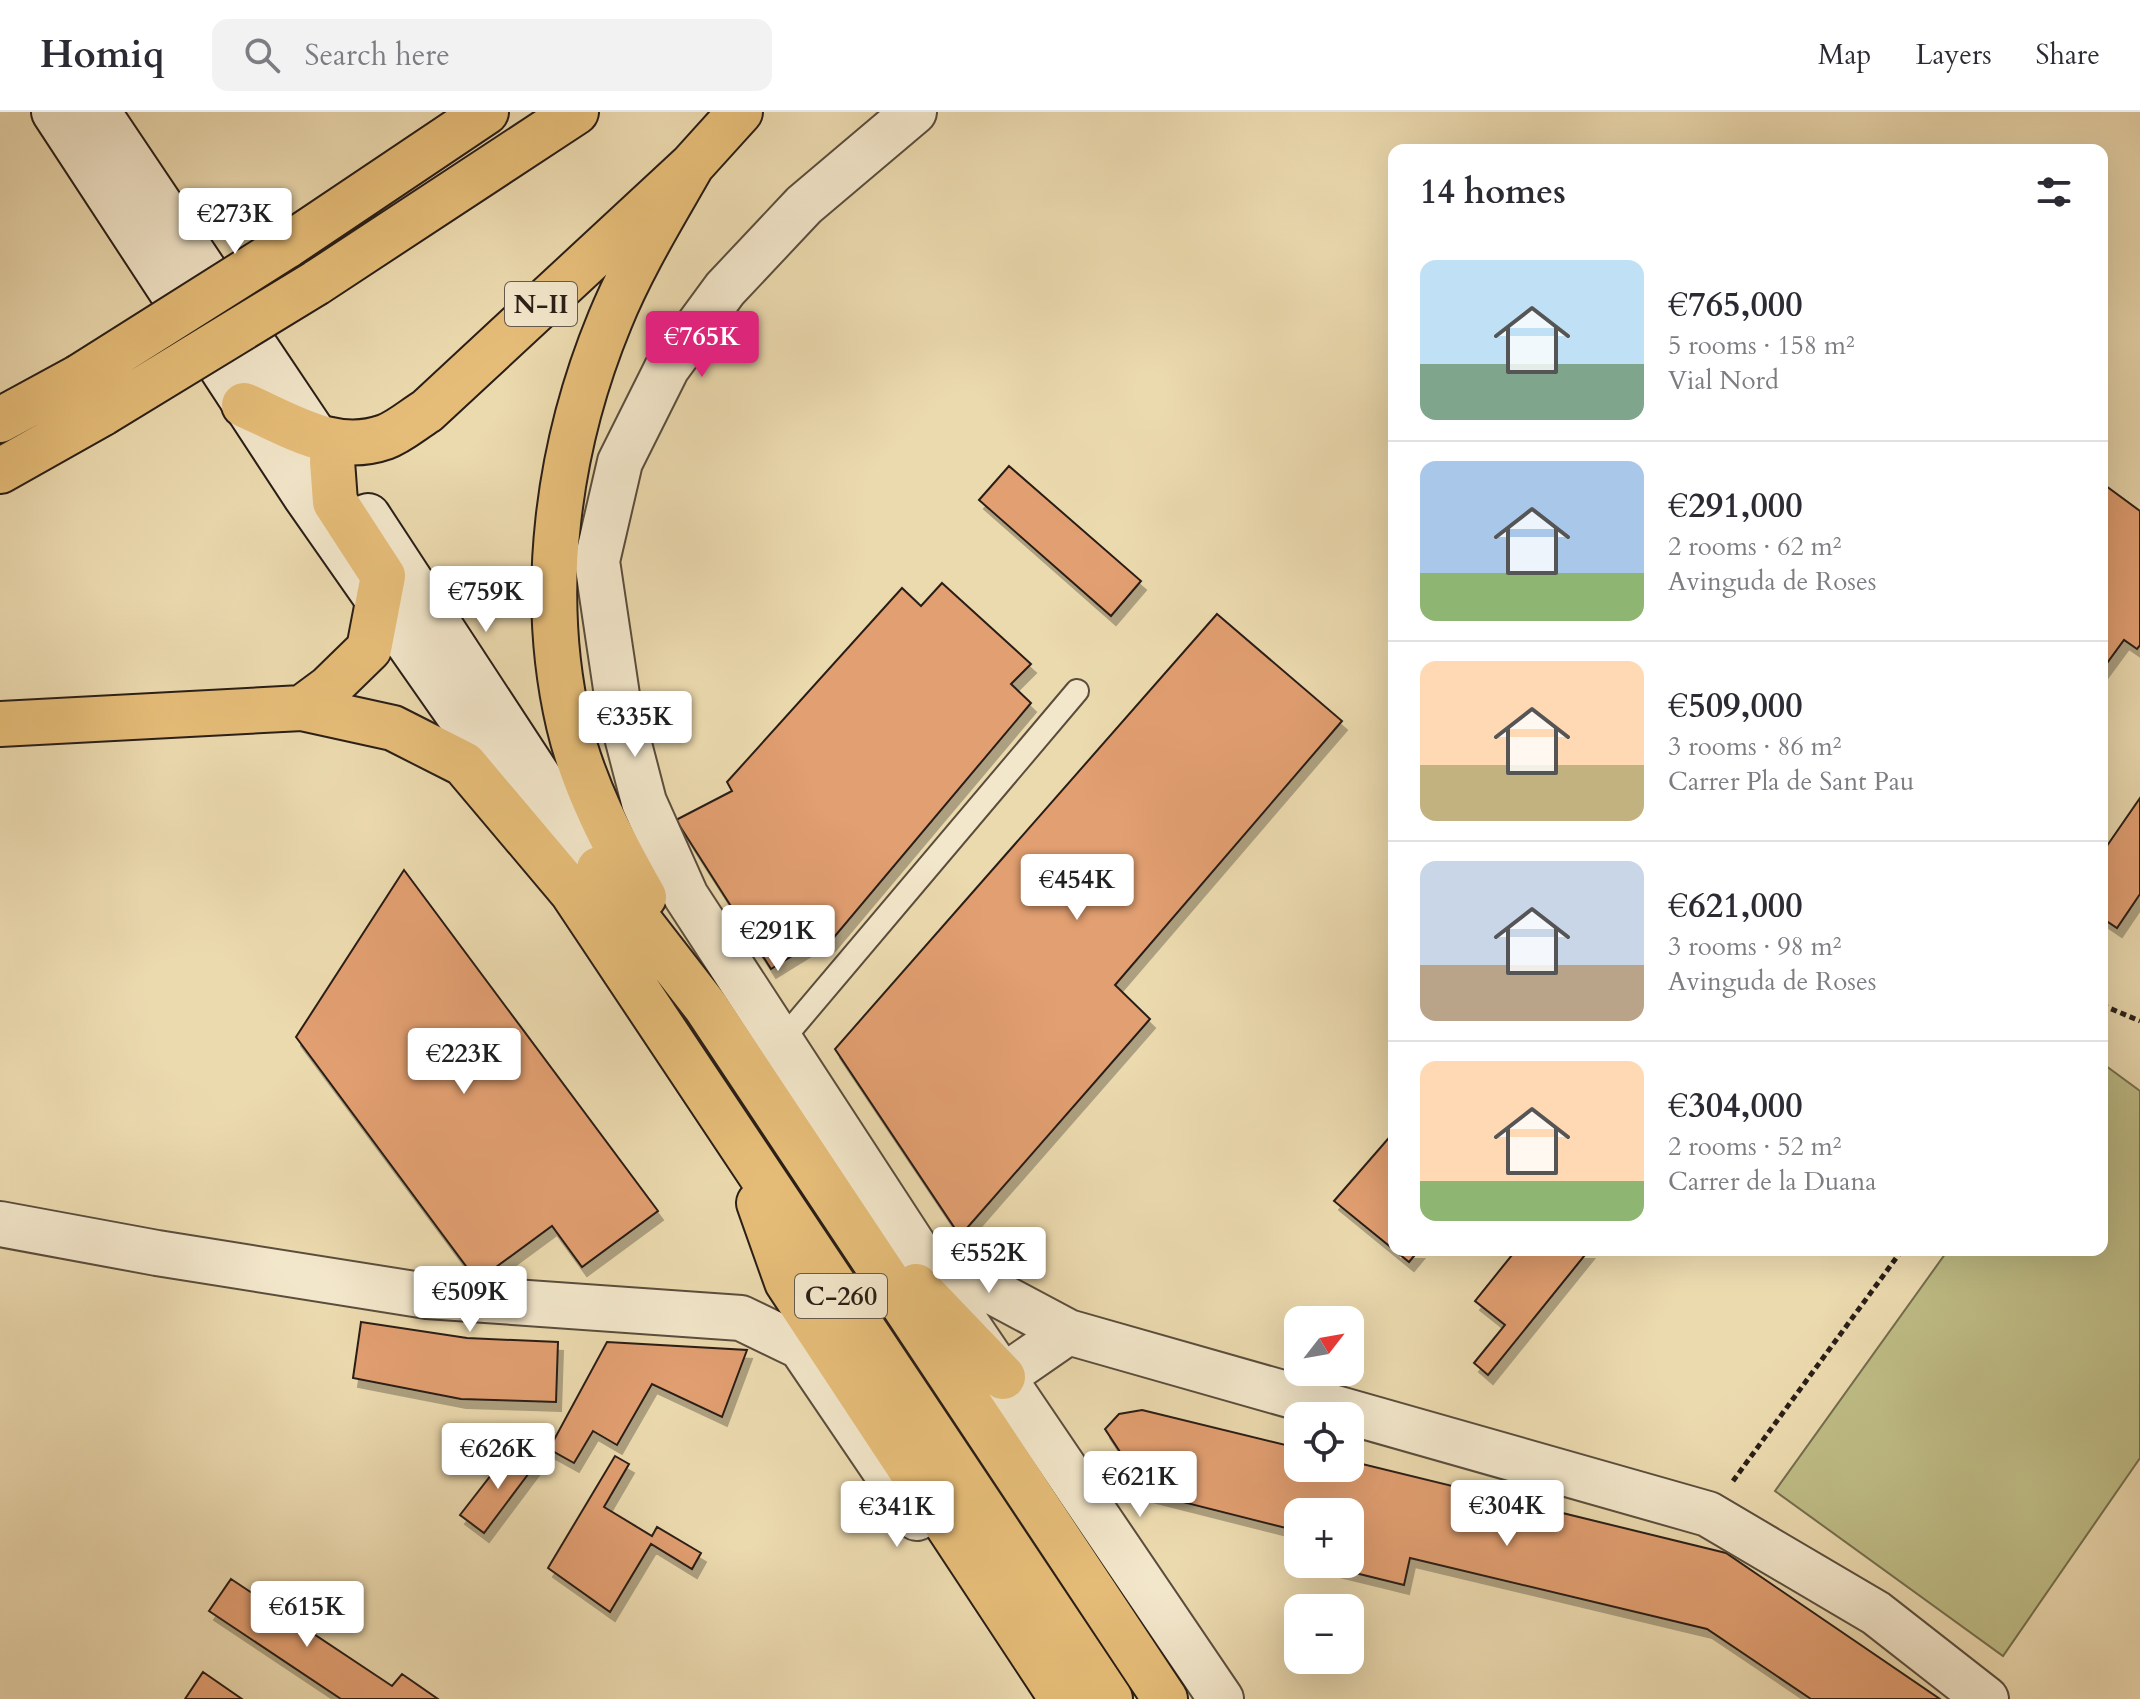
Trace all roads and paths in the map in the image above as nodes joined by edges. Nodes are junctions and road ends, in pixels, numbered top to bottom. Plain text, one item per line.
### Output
1 (54, 112) edge
2 (98, 112) edge
3 (486, 112) edge
4 (576, 112) edge
5 (740, 112) edge
6 (914, 112) edge
7 (460, 124) edge
8 (692, 165) junction
9 (244, 405) junction
10 (3, 418) edge
11 (324, 449) junction
12 (0, 471) edge
13 (597, 561) junction
14 (378, 601) junction
15 (1077, 691) dead end
16 (302, 708) junction
17 (0, 724) edge
18 (585, 881) junction
19 (672, 947) junction
20 (706, 1007) junction
21 (2108, 1008) edge
22 (2140, 1021) edge
23 (782, 1040) junction
24 (737, 1140) junction
25 (840, 1207) junction
26 (0, 1224) edge
27 (918, 1252) junction
28 (1898, 1256) edge
29 (1068, 1332) junction
30 (1003, 1377) junction
31 (1708, 1514) junction
32 (1060, 1699) edge
33 (1110, 1699) edge
34 (1165, 1699) edge
35 (1221, 1699) edge
36 (1986, 1699) edge

1 - 9 street, C-260
2 - 11 street, C-260
3 - 7 highway
4 - 12 highway, bridge
5 - 8 highway, N-II
6 - 13 street
7 - 10 highway, bridge
8 - 11 highway, N-II
8 - 19 highway, N-II
9 - 11 highway, N-II
9 - 14 street, C-260
11 - 14 highway
11 - 18 street, C-260
13 - 19 street
13 - 23 street
14 - 16 highway
14 - 18 street, C-260
15 - 23 lane
16 - 17 highway
16 - 18 highway
18 - 20 highway, C-260
18 - 24 highway, C-260
19 - 20 highway, N-II
20 - 25 highway, C-260
21 - 22 path
23 - 27 street
24 - 32 highway
24 - 33 highway, C-260
25 - 30 highway
25 - 34 highway, C-260
26 - 32 street
27 - 29 street
27 - 30 street
28 - 31 path
29 - 30 street
29 - 31 street
30 - 35 street
31 - 36 street

